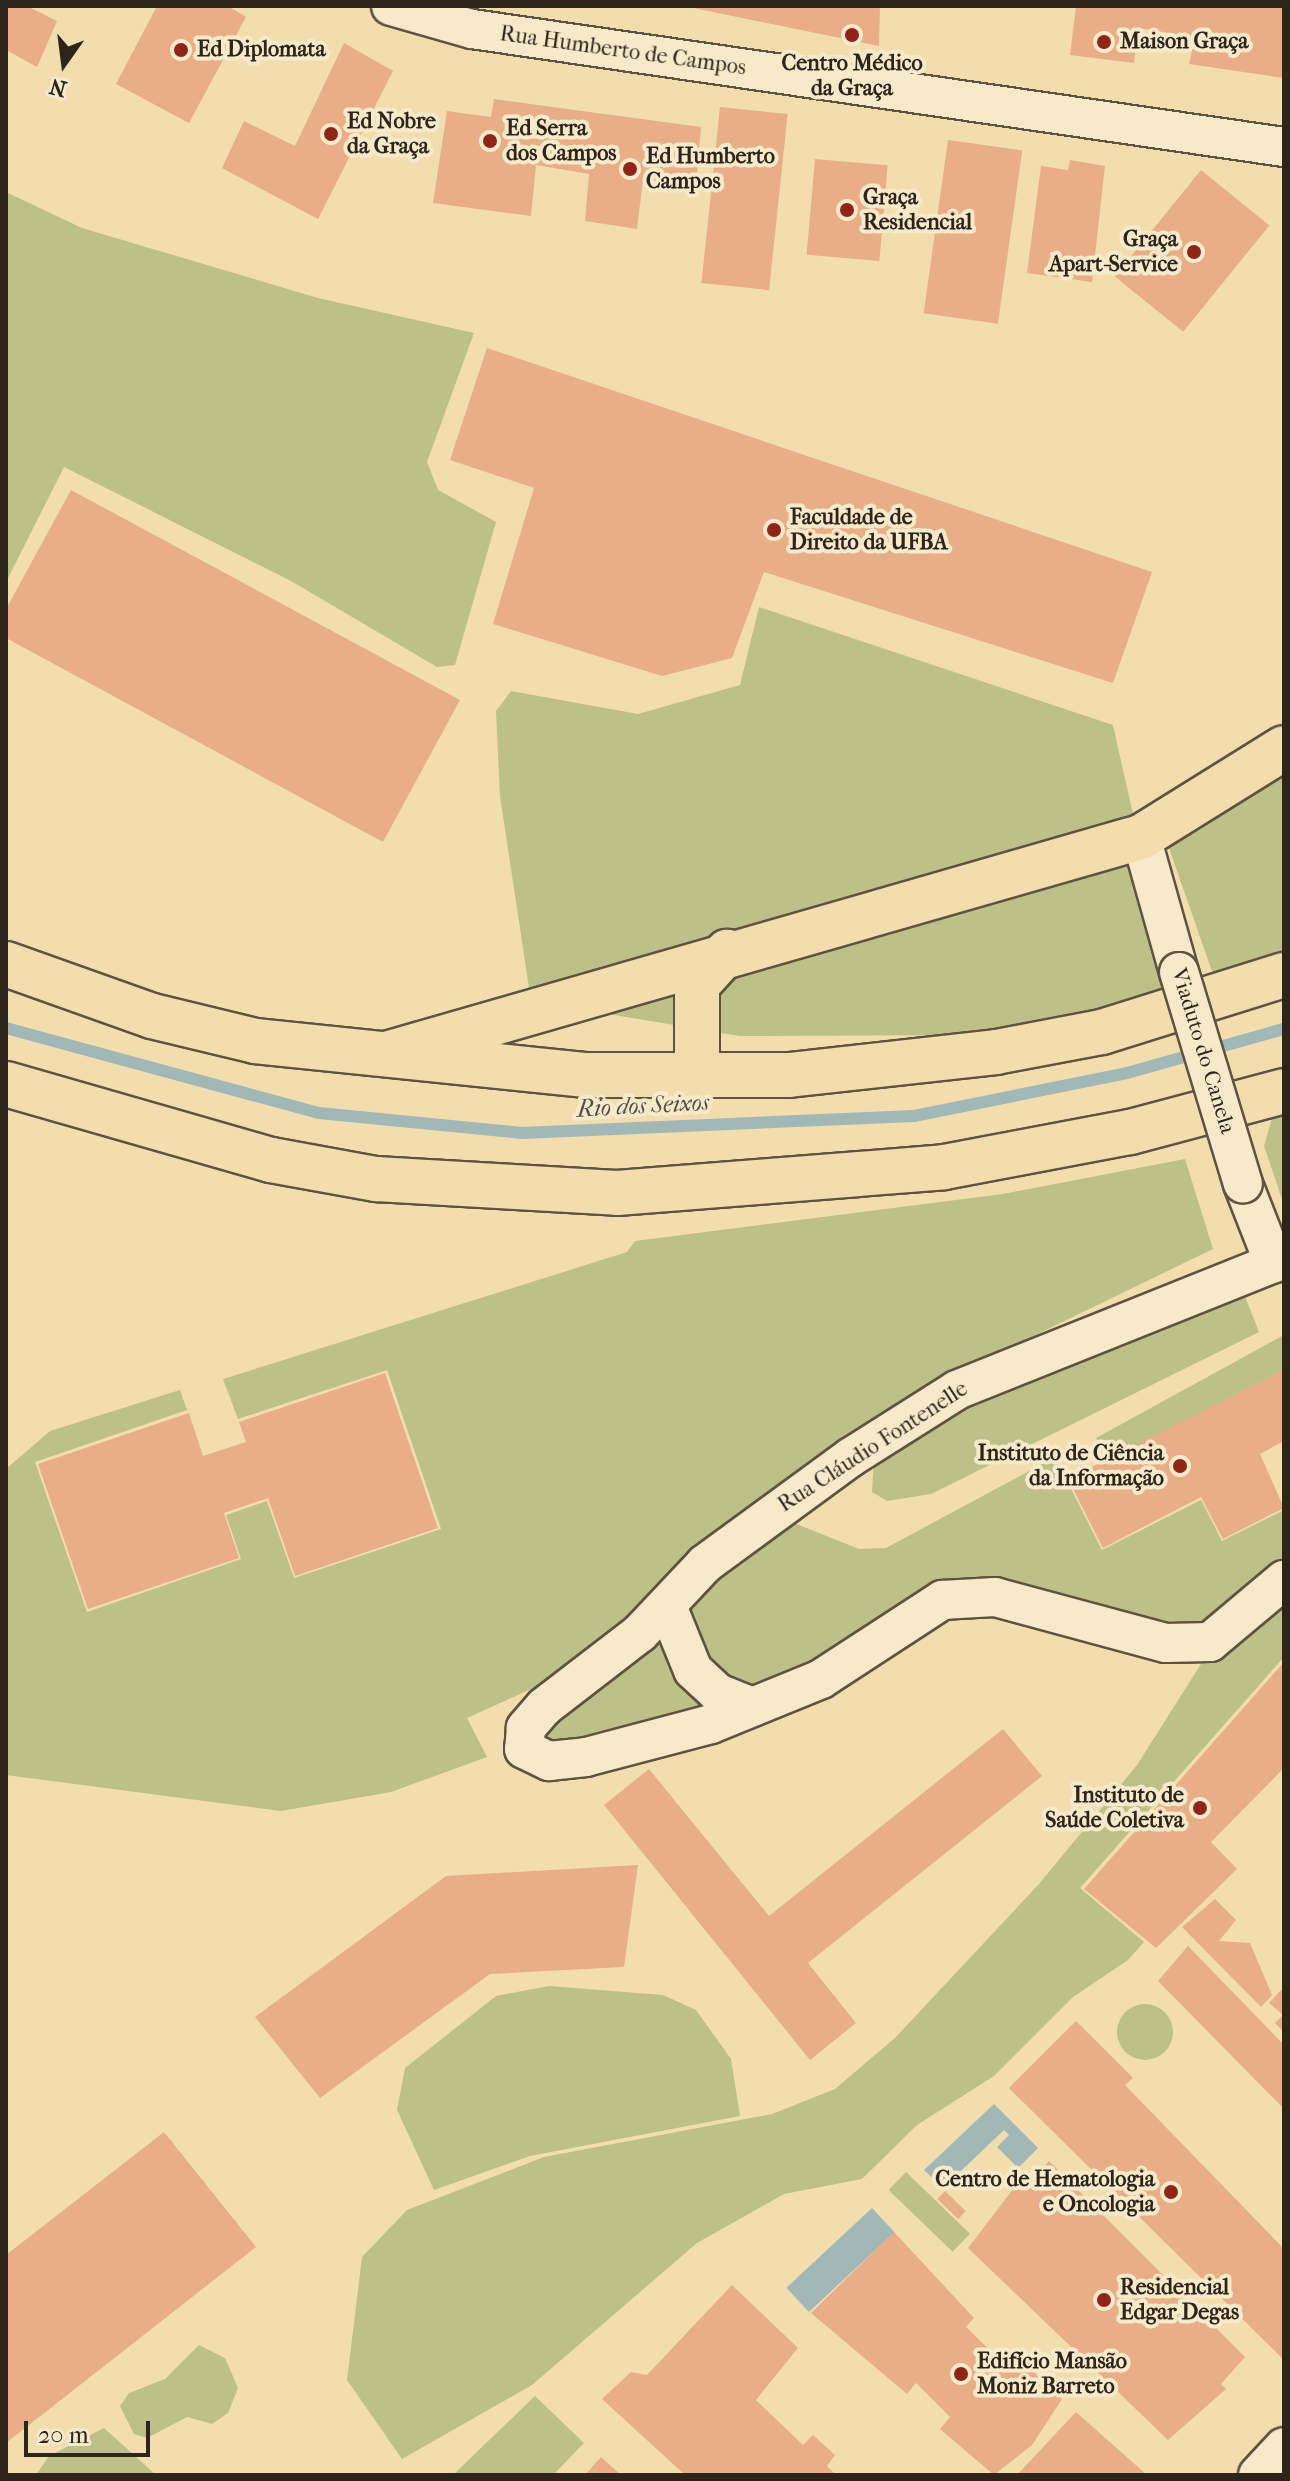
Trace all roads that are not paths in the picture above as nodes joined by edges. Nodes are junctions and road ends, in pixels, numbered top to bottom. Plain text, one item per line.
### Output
1 (391, 6) edge
2 (1284, 147) edge
3 (1284, 748) edge
4 (1141, 837) junction
5 (727, 952) junction
6 (6, 964) edge
7 (1284, 975) edge
8 (372, 1059) junction
9 (697, 1075) junction
10 (6, 1084) edge
11 (1284, 1091) edge
12 (1279, 1261) edge
13 (1284, 1580) edge
14 (667, 1606) junction
15 (640, 1633) junction
16 (678, 1644) junction
17 (752, 1707) junction
18 (1284, 2447) edge
19 (1258, 2475) edge

1 - 2 street, Rua Humberto de Campos
3 - 4 main road
4 - 5 main road
4 - 12 street, Viaduto do Canela, bridge
5 - 8 main road
5 - 9 main road
6 - 8 main road
7 - 9 main road
8 - 9 main road
10 - 11 main road
12 - 14 street, Rua Cláudio Fontenelle
13 - 17 street
14 - 15 street, Rua Cláudio Fontenelle
14 - 16 street
15 - 16 street
15 - 17 street, Rua Cláudio Fontenelle
16 - 17 street
18 - 19 street

